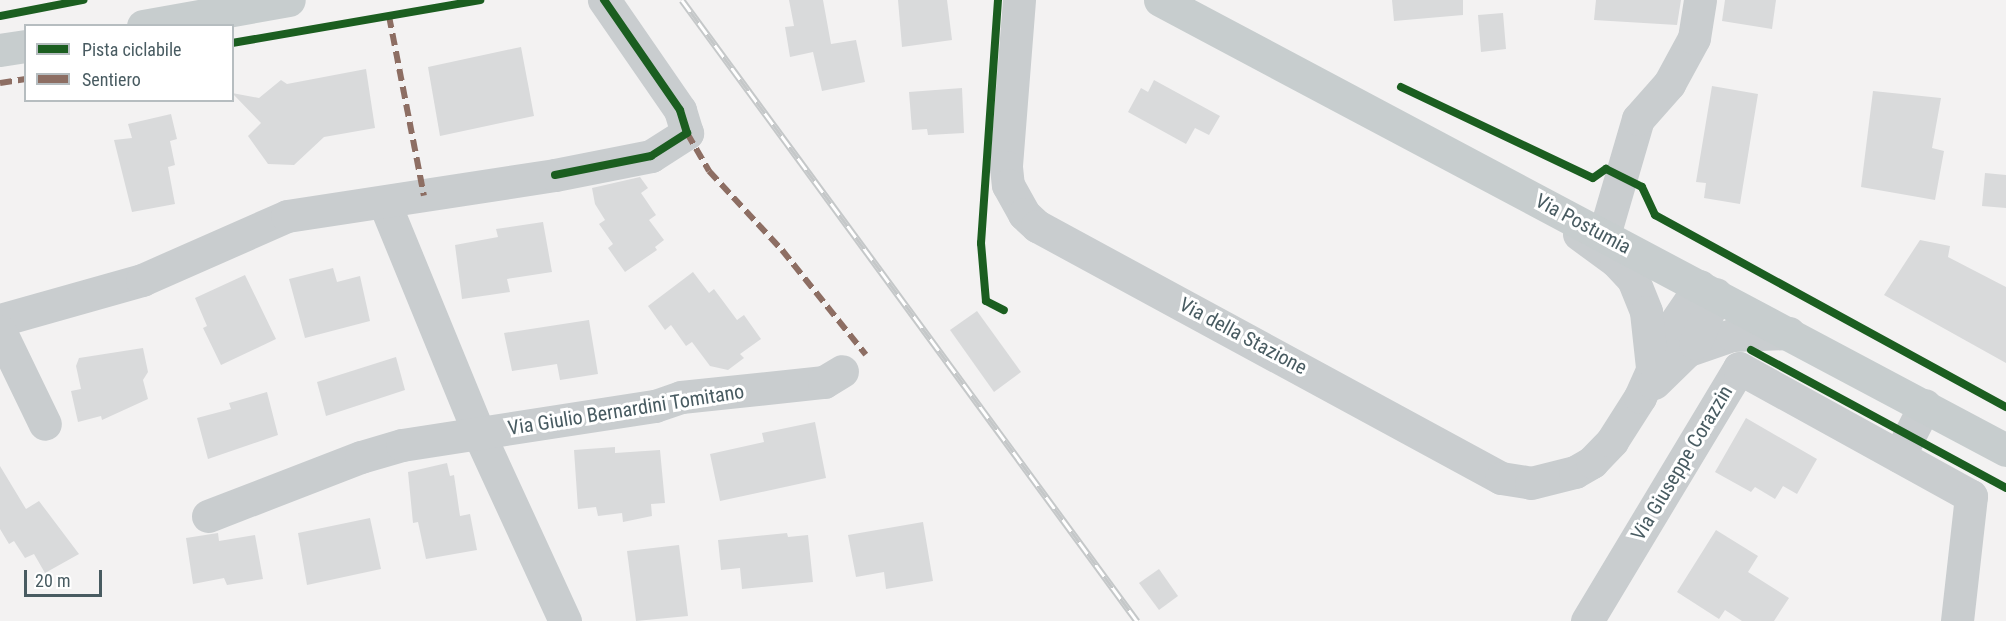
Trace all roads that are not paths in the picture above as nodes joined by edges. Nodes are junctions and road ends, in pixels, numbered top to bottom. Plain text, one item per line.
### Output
1 (289, 0) edge
2 (604, 0) edge
3 (1019, 0) edge
4 (1160, 0) edge
5 (1700, 0) edge
6 (154, 24) edge
7 (24, 46) edge
8 (0, 50) edge
9 (384, 202) junction
10 (1552, 207) junction
11 (1604, 235) junction
12 (1708, 290) junction
13 (0, 320) edge
14 (0, 331) edge
15 (1789, 333) junction
16 (1686, 351) junction
17 (842, 371) dead end
18 (1646, 384) junction
19 (1924, 405) junction
20 (45, 424) dead end
21 (479, 434) junction
22 (2006, 450) edge
23 (1899, 456) junction
24 (208, 516) dead end
25 (565, 621) edge
26 (1587, 621) edge
27 (1956, 621) edge

1 - 6 main road
2 - 9 street
3 - 18 street, Via della Stazione
4 - 10 main road, Via Postumia
5 - 11 street
7 - 8 main road
9 - 13 street
9 - 21 street, Via Giulio Bernardini Tomitano
10 - 11 main road, Via Postumia
10 - 18 street
11 - 12 main road, Via Postumia
12 - 15 main road, Via Postumia
12 - 16 street, Via della Stazione
12 - 18 street, Via della Stazione
14 - 20 street
15 - 16 street
15 - 19 main road, Via Postumia
16 - 18 street, Via della Stazione
17 - 21 street, Via Giulio Bernardini Tomitano
19 - 22 main road, Via Postumia
19 - 23 street
21 - 24 street
21 - 25 street, Via Giulio Bernardini Tomitano
23 - 26 street, Via Giuseppe Corazzin
23 - 27 street, Via Giuseppe Corazzin

